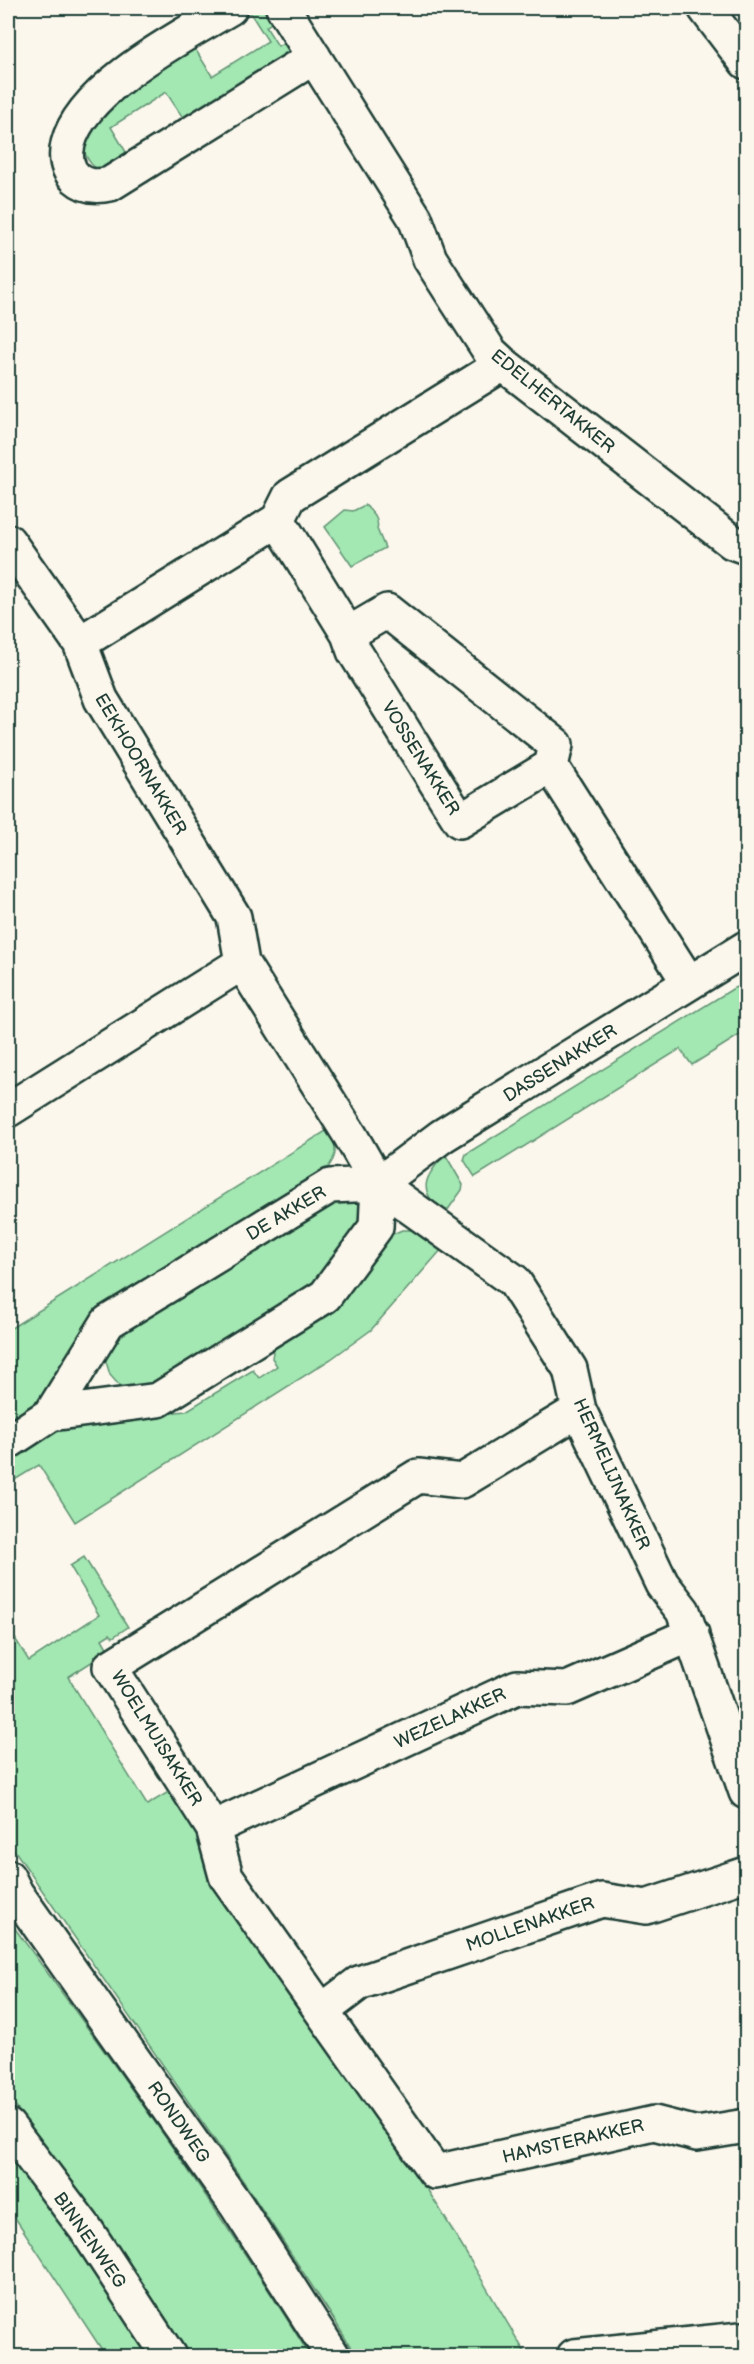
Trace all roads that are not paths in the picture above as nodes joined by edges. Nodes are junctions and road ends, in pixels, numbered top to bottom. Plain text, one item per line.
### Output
1 (230, 8) edge
2 (283, 8) edge
3 (705, 8) edge
4 (314, 57) junction
5 (747, 62) edge
6 (503, 364) junction
7 (278, 520) junction
8 (8, 541) edge
9 (747, 547) edge
10 (348, 634) junction
11 (80, 643) junction
12 (550, 766) junction
13 (747, 948) edge
14 (243, 963) junction
15 (688, 983) junction
16 (8, 1110) edge
17 (378, 1184) junction
18 (579, 1410) junction
19 (51, 1414) junction
20 (8, 1442) edge
21 (692, 1634) junction
22 (747, 1792) edge
23 (213, 1828) junction
24 (747, 1874) edge
25 (10, 1885) edge
26 (322, 2011) junction
27 (8, 2126) edge
28 (747, 2126) edge
29 (435, 2172) joint
30 (747, 2341) edge
31 (169, 2356) edge
32 (333, 2356) edge
33 (574, 2356) edge

1 - 4 street
2 - 4 street, EDELHERTAKKER
3 - 5 street
4 - 6 street, EDELHERTAKKER
6 - 7 street
6 - 9 street, EDELHERTAKKER
7 - 10 street, VOSSENAKKER
7 - 11 street
8 - 11 street, EEKHOORNAKKER
10 - 12 street
10 - 12 street, VOSSENAKKER
11 - 14 street, EEKHOORNAKKER
12 - 15 street
13 - 15 street, DASSENAKKER
14 - 16 street
14 - 17 street, EEKHOORNAKKER
15 - 17 street, DASSENAKKER
17 - 18 street, HERMELIJNAKKER
17 - 19 street, DE AKKER
17 - 19 street, DE AKKER
18 - 21 street, HERMELIJNAKKER
18 - 23 street, WOELMUISAKKER
19 - 20 street, DE AKKER
21 - 22 street, HERMELIJNAKKER
21 - 23 street, WEZELAKKER
23 - 26 street, WOELMUISAKKER
24 - 26 street, MOLLENAKKER
25 - 32 street, RONDWEG
26 - 29 street, WOELMUISAKKER
27 - 31 street, BINNENWEG
28 - 29 street, HAMSTERAKKER
30 - 33 street

